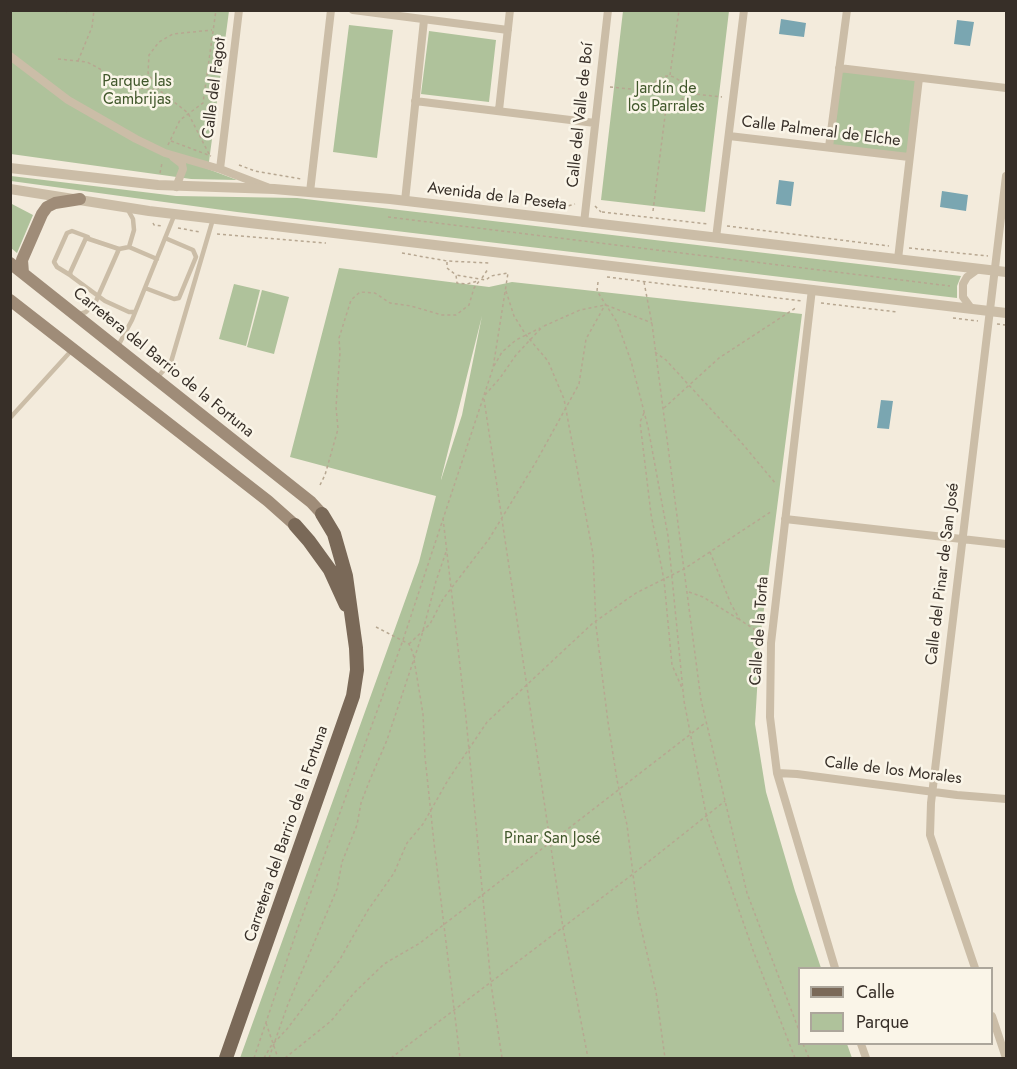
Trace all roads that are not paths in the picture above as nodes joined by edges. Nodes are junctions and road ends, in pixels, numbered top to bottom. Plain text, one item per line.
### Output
1 (239, 10) edge
2 (331, 10) edge
3 (353, 10) edge
4 (510, 10) edge
5 (608, 10) edge
6 (744, 10) edge
7 (847, 10) edge
8 (424, 20) junction
9 (508, 30) junction
10 (10, 56) edge
11 (839, 68) junction
12 (919, 78) junction
13 (1006, 88) edge
14 (415, 101) junction
15 (499, 110) junction
16 (595, 123) junction
17 (729, 136) junction
18 (829, 147) junction
19 (165, 153) junction
20 (909, 157) junction
21 (10, 168) edge
22 (220, 169) junction
23 (1006, 176) edge
24 (176, 187) junction
25 (10, 189) edge
26 (274, 189) junction
27 (310, 192) junction
28 (80, 199) junction
29 (405, 201) junction
30 (126, 208) junction
31 (175, 214) junction
32 (213, 218) junction
33 (584, 223) junction
34 (88, 237) junction
35 (165, 238) junction
36 (716, 238) junction
37 (129, 247) junction
38 (119, 249) junction
39 (157, 259) junction
40 (898, 259) junction
41 (10, 263) edge
42 (978, 269) junction
43 (995, 270) junction
44 (1006, 272) edge
45 (23, 273) junction
46 (71, 276) junction
47 (145, 288) junction
48 (812, 289) junction
49 (98, 297) junction
50 (10, 300) edge
51 (971, 308) junction
52 (990, 311) junction
53 (135, 312) junction
54 (1006, 313) edge
55 (75, 314) junction
56 (117, 348) junction
57 (73, 349) junction
58 (156, 379) junction
59 (10, 418) edge
60 (322, 514) junction
61 (785, 519) junction
62 (295, 525) junction
63 (962, 540) junction
64 (1006, 544) edge
65 (352, 617) junction
66 (777, 773) junction
67 (932, 791) junction
68 (1006, 799) edge
69 (834, 967) edge
70 (974, 967) edge
71 (993, 1019) edge
72 (226, 1059) edge
73 (1006, 1059) edge

1 - 22 street, Calle del Fagot
2 - 27 street
3 - 8 street
4 - 9 street
5 - 16 street, Calle del Valle de Boí
6 - 17 street
7 - 11 street
8 - 9 street
8 - 14 street
9 - 15 street
10 - 19 street
11 - 12 street
11 - 18 street
12 - 13 street
12 - 20 street
14 - 15 street
14 - 29 street
15 - 16 street
16 - 33 street, Calle del Valle de Boí
17 - 18 street, Calle Palmeral de Elche
17 - 36 street
18 - 20 street, Calle Palmeral de Elche
19 - 22 street
19 - 24 street
20 - 40 street
21 - 24 street, Avenida de la Peseta
22 - 26 street
23 - 43 street, Calle del Pinar de San José
24 - 26 street, Avenida de la Peseta
25 - 28 street
26 - 27 street, Avenida de la Peseta
27 - 29 street, Avenida de la Peseta
28 - 30 street
28 - 45 main road
29 - 33 street, Avenida de la Peseta
30 - 31 street
30 - 37 lane
31 - 32 street
31 - 35 lane
32 - 48 street
32 - 58 lane
33 - 36 street, Avenida de la Peseta
34 - 38 lane
34 - 46 lane
34 - 46 lane
35 - 39 lane
35 - 47 lane
36 - 40 street, Avenida de la Peseta
37 - 38 lane
37 - 39 lane
38 - 49 lane
39 - 47 lane
40 - 42 street, Avenida de la Peseta
41 - 45 main road, Carretera del Barrio de la Fortuna
42 - 43 street, Avenida de la Peseta
42 - 51 street
43 - 44 street, Avenida de la Peseta
43 - 52 street, Calle del Pinar de San José
45 - 55 main road, Carretera del Barrio de la Fortuna
46 - 49 lane
47 - 53 lane
48 - 51 street
48 - 61 street, Calle de la Torta
49 - 53 lane
49 - 55 lane
50 - 57 main road, Carretera del Barrio de la Fortuna
51 - 52 street
52 - 54 street
52 - 63 street, Calle del Pinar de San José
53 - 56 lane
55 - 56 main road, Carretera del Barrio de la Fortuna
56 - 58 main road, Carretera del Barrio de la Fortuna
57 - 59 lane
57 - 62 main road, Carretera del Barrio de la Fortuna
58 - 60 main road, Carretera del Barrio de la Fortuna
60 - 62 main road, Carretera del Barrio de la Fortuna
60 - 65 main road, Carretera del Barrio de la Fortuna
61 - 63 street
61 - 66 street, Calle de la Torta
62 - 65 main road, Carretera del Barrio de la Fortuna
63 - 64 street
63 - 67 street, Calle del Pinar de San José
65 - 72 main road, Carretera del Barrio de la Fortuna
66 - 67 street, Calle de los Morales
66 - 69 street, Calle de la Torta
67 - 68 street, Calle de los Morales
67 - 70 street, Calle del Pinar de San José
71 - 73 street

